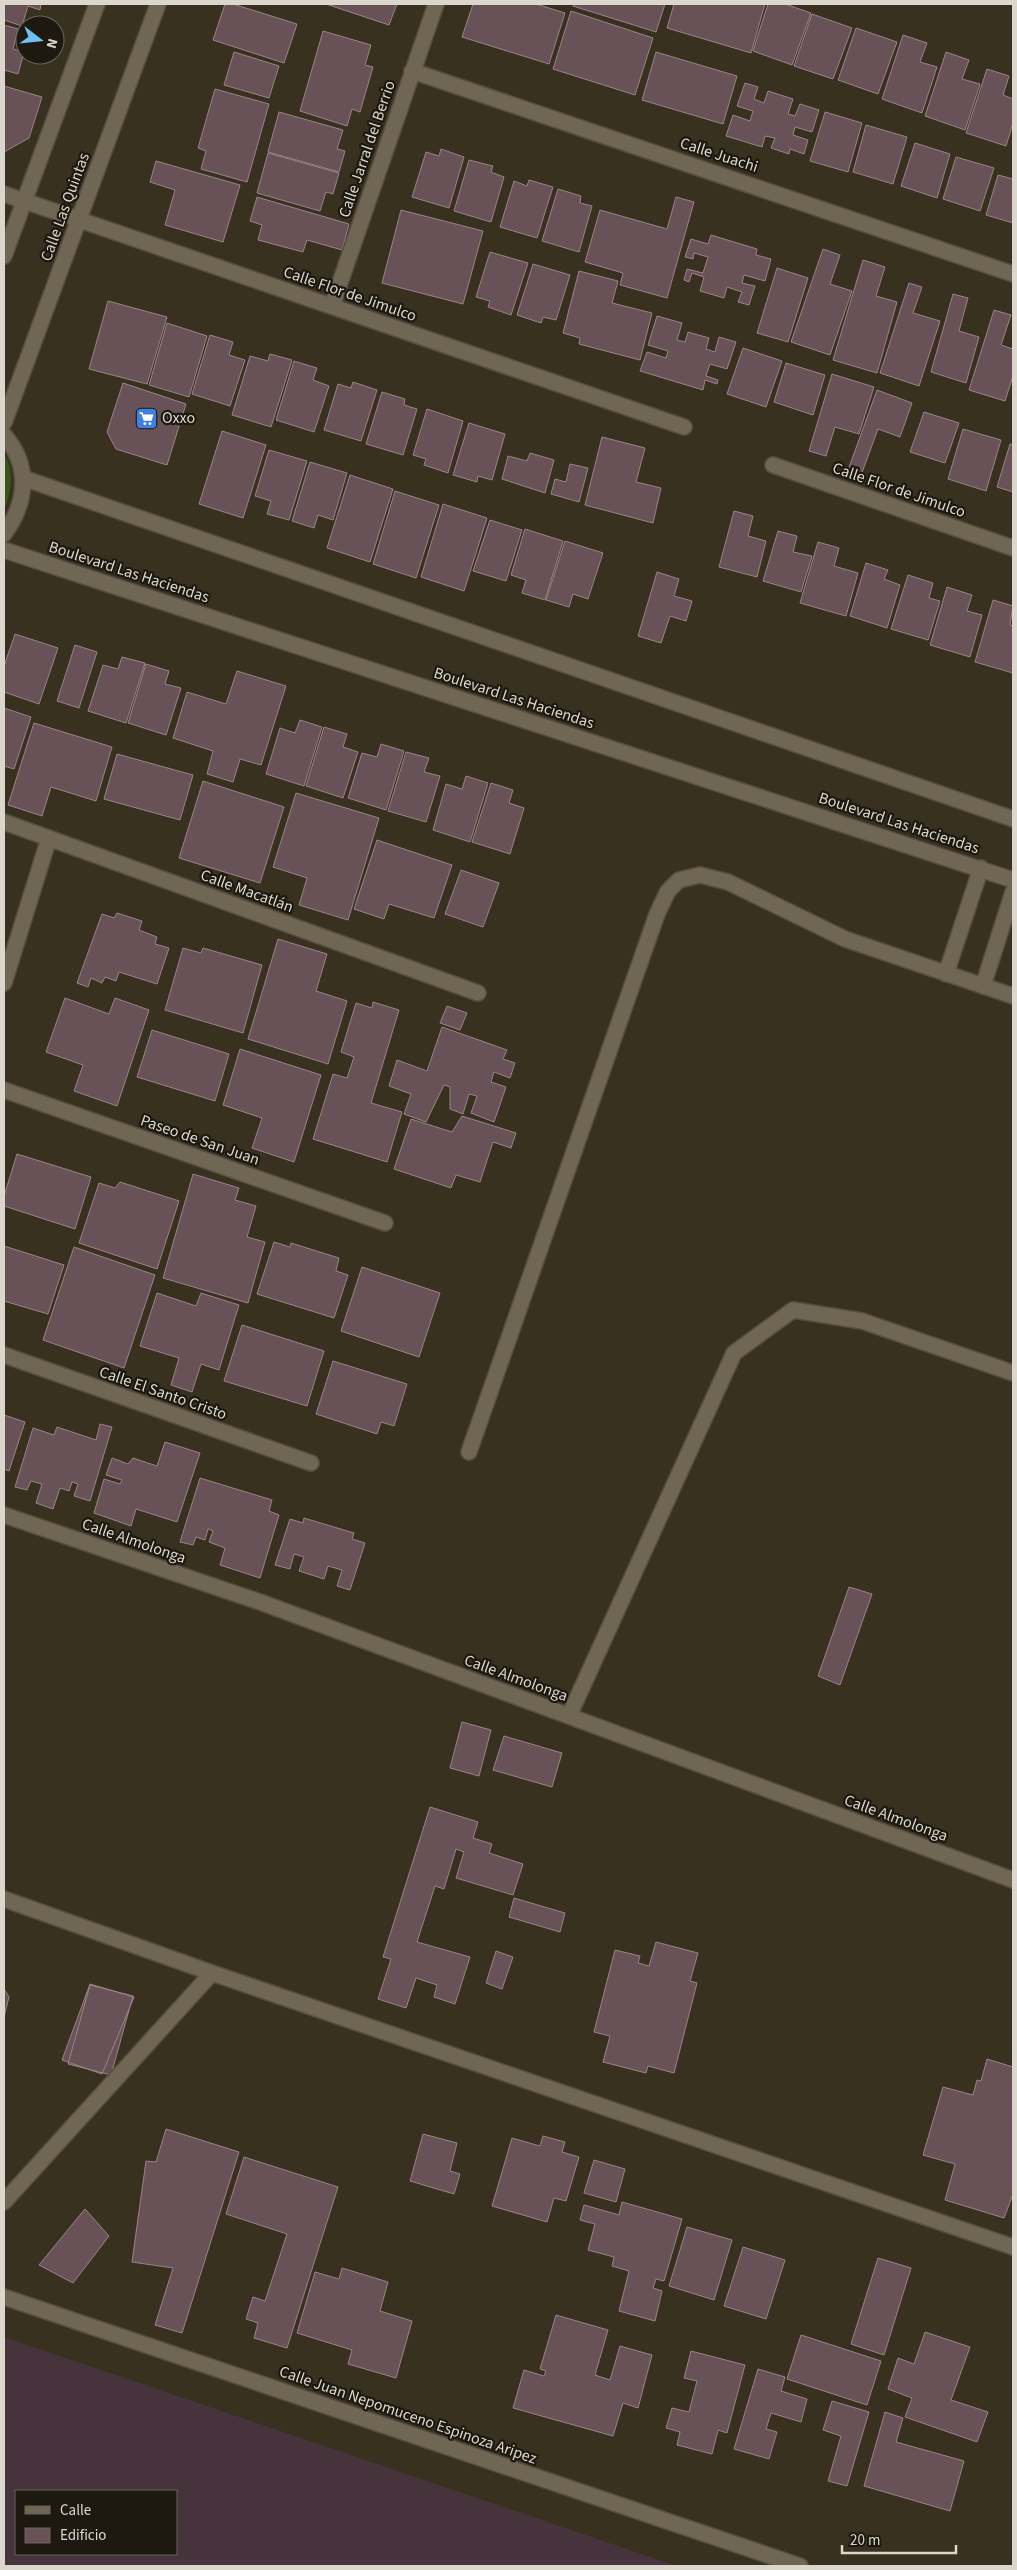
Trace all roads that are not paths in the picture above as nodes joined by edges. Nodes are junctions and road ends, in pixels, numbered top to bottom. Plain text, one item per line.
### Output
1 (98, 4) edge
2 (158, 4) edge
3 (436, 4) edge
4 (412, 71) junction
5 (4, 194) edge
6 (26, 201) junction
7 (79, 219) junction
8 (4, 256) edge
9 (1013, 274) edge
10 (332, 306) junction
11 (4, 423) edge
12 (684, 428) dead end
13 (4, 435) edge
14 (773, 465) dead end
15 (23, 478) junction
16 (4, 534) edge
17 (1013, 548) edge
18 (4, 550) edge
19 (1013, 819) edge
20 (4, 822) edge
21 (49, 838) junction
22 (981, 868) junction
23 (1013, 880) edge
24 (1013, 892) edge
25 (946, 974) junction
26 (4, 983) edge
27 (983, 986) junction
28 (478, 993) dead end
29 (1013, 996) edge
30 (4, 1090) edge
31 (385, 1223) dead end
32 (4, 1355) edge
33 (1013, 1374) edge
34 (469, 1452) dead end
35 (311, 1463) dead end
36 (4, 1515) edge
37 (569, 1716) junction
38 (1013, 1880) edge
39 (4, 1899) edge
40 (212, 1973) junction
41 (4, 2202) edge
42 (1013, 2247) edge
43 (4, 2297) edge
44 (800, 2566) edge

1 - 6 street
2 - 7 street, Calle Las Quintas
3 - 4 street, Calle Jarral del Berrio
4 - 9 street, Calle Juachi
4 - 10 street, Calle Jarral del Berrio
5 - 6 street, Calle Flor de Jimulco
6 - 7 street, Calle Flor de Jimulco
6 - 8 street
7 - 10 street, Calle Flor de Jimulco
7 - 11 street, Calle Las Quintas
10 - 12 street, Calle Flor de Jimulco
13 - 15 street
14 - 17 street, Calle Flor de Jimulco
15 - 16 street
15 - 19 street
18 - 22 street, Boulevard Las Haciendas
20 - 21 street, Calle Macatlán
21 - 26 street
21 - 28 street, Calle Macatlán
22 - 23 street, Boulevard Las Haciendas
22 - 25 street
24 - 27 street
25 - 27 street
25 - 34 street
27 - 29 street
30 - 31 street, Paseo de San Juan
32 - 35 street, Calle El Santo Cristo
33 - 37 street
36 - 37 street, Calle Almolonga
37 - 38 street, Calle Almolonga
39 - 40 street
40 - 41 street
40 - 42 street
43 - 44 street, Calle Juan Nepomuceno Espinoza Aripez

